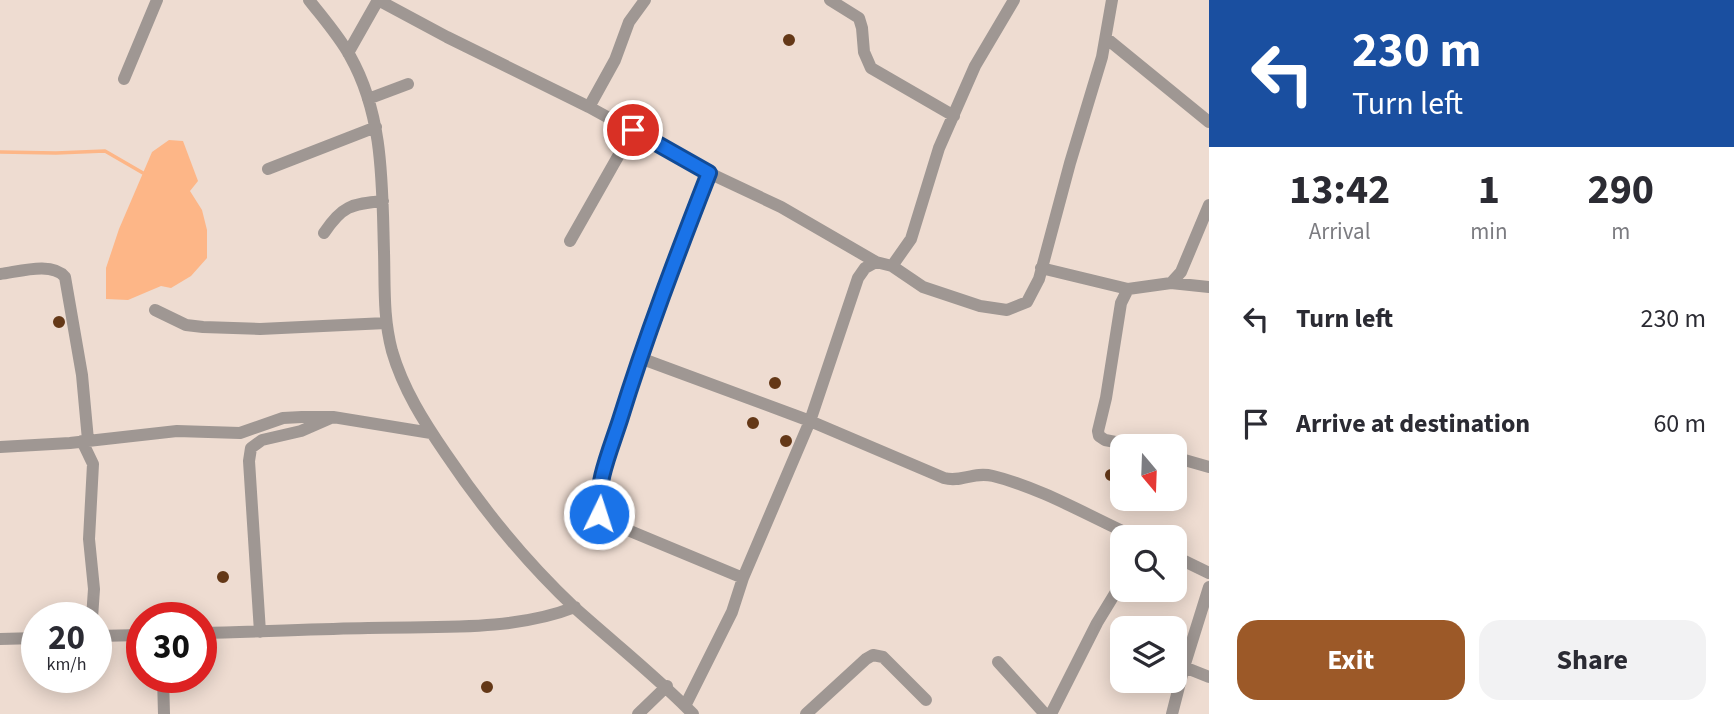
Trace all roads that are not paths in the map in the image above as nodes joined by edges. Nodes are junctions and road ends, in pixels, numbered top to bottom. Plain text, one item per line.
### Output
1 (157, 0) edge
2 (309, 0) edge
3 (378, 0) edge
4 (645, 0) edge
5 (830, 0) edge
6 (1014, 0) edge
7 (1112, 0) edge
8 (1106, 38) junction
9 (348, 53) junction
10 (124, 79) dead end
11 (408, 84) dead end
12 (368, 99) junction
13 (589, 107) junction
14 (954, 116) junction
15 (1209, 122) edge
16 (376, 127) junction
17 (633, 130) junction
18 (268, 169) dead end
19 (709, 173) junction
20 (383, 201) junction
21 (1209, 205) edge
22 (324, 233) dead end
23 (570, 241) dead end
24 (876, 262) junction
25 (892, 266) junction
26 (1041, 268) junction
27 (0, 274) edge
28 (1171, 283) junction
29 (1209, 287) edge
30 (1128, 289) junction
31 (155, 310) dead end
32 (386, 323) junction
33 (640, 358) junction
34 (333, 417) junction
35 (810, 421) junction
36 (431, 433) junction
37 (85, 440) junction
38 (1110, 441) edge
39 (0, 447) edge
40 (1187, 461) edge
41 (1209, 467) edge
42 (1110, 526) edge
43 (1187, 562) edge
44 (1209, 573) edge
45 (743, 578) junction
46 (1209, 587) edge
47 (93, 602) edge
48 (1110, 602) edge
49 (575, 607) junction
50 (260, 632) junction
51 (217, 633) edge
52 (21, 638) edge
53 (0, 639) edge
54 (1187, 657) edge
55 (998, 662) dead end
56 (1187, 668) edge
57 (1209, 677) edge
58 (667, 686) junction
59 (163, 693) edge
60 (1177, 693) edge
61 (926, 700) dead end
62 (689, 710) edge
63 (164, 714) edge
64 (638, 714) edge
65 (806, 714) edge
66 (1048, 714) edge
67 (1172, 714) edge

1 - 10 street
2 - 9 street
3 - 9 street
3 - 13 street
4 - 13 street
5 - 14 street
6 - 14 street
7 - 8 street
8 - 15 street
8 - 26 street
9 - 12 street
11 - 12 street
12 - 16 street
13 - 17 street
14 - 25 street
16 - 18 street
16 - 20 street
17 - 19 street
17 - 23 street
19 - 24 street
19 - 33 street
20 - 22 street
20 - 32 street
21 - 28 street
24 - 25 street
24 - 35 street
25 - 26 street
26 - 30 street
27 - 37 street
28 - 29 street
28 - 30 street
30 - 38 street
31 - 32 street
32 - 36 street
33 - 35 street
33 - 45 street
34 - 36 street
34 - 37 street
34 - 50 street
35 - 42 street
35 - 45 street
36 - 49 street
37 - 39 street
37 - 47 street
40 - 41 street
43 - 44 street
45 - 62 street
46 - 54 street
48 - 66 street
49 - 50 street
49 - 58 street
50 - 51 street
52 - 53 street
55 - 66 street
56 - 57 street
58 - 62 street
58 - 64 street
59 - 63 street
60 - 67 street
61 - 65 street

